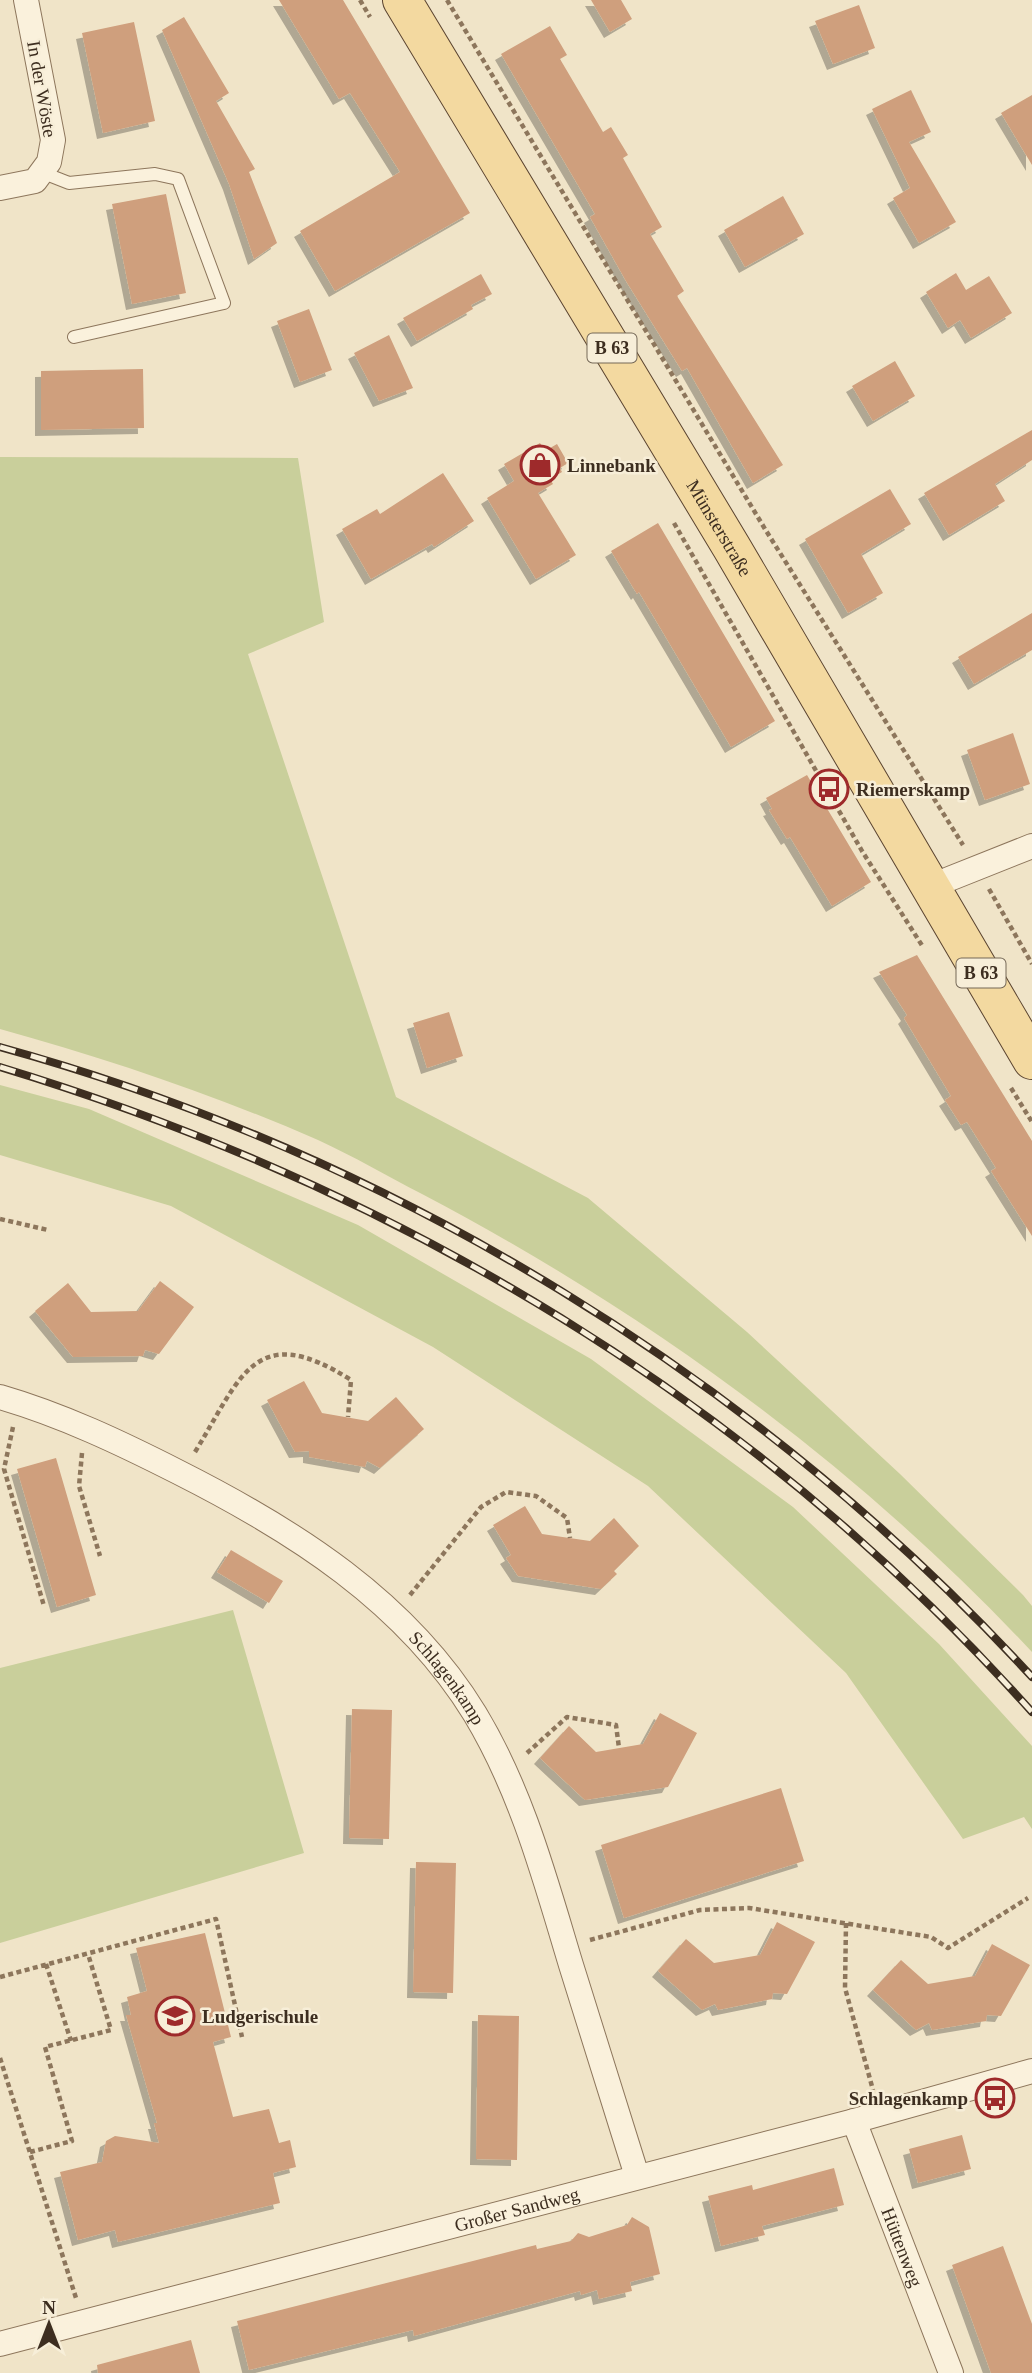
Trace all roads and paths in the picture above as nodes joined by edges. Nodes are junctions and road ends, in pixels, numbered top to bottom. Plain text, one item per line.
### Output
1 (26, 0) edge
2 (360, 0) edge
3 (447, 0) edge
4 (388, 12) edge
5 (41, 172) junction
6 (0, 188) edge
7 (74, 337) dead end
8 (668, 512) dead end
9 (1032, 846) edge
10 (976, 868) junction
11 (929, 887) junction
12 (928, 954) dead end
13 (1032, 964) edge
14 (1018, 1068) edge
15 (1032, 1122) edge
16 (0, 1219) edge
17 (48, 1230) dead end
18 (9, 1400) edge
19 (348, 1417) dead end
20 (84, 1428) junction
21 (182, 1474) junction
22 (570, 1538) dead end
23 (100, 1556) dead end
24 (44, 1606) dead end
25 (394, 1615) junction
26 (619, 1748) dead end
27 (505, 1773) junction
28 (1028, 1898) dead end
29 (846, 1923) junction
30 (566, 1947) junction
31 (88, 1954) junction
32 (46, 1964) junction
33 (0, 1977) edge
34 (242, 2037) dead end
35 (71, 2041) junction
36 (0, 2058) edge
37 (1032, 2071) edge
38 (880, 2114) junction
39 (854, 2121) junction
40 (30, 2152) junction
41 (637, 2176) junction
42 (84, 2322) junction
43 (0, 2344) edge
44 (951, 2373) edge

1 - 5 street, In der Wöste
2 - 4 path
3 - 10 path
4 - 11 main road, Münsterstraße / B 63
5 - 6 street
5 - 7 lane
8 - 12 path
9 - 10 street
10 - 11 street
10 - 13 path
11 - 14 main road, Münsterstraße / B 63
14 - 15 path
16 - 17 path
18 - 20 street, Schlagenkamp
18 - 24 path
19 - 21 path
20 - 21 street, Schlagenkamp
20 - 23 path
21 - 25 street, Schlagenkamp
22 - 25 path
25 - 27 street, Schlagenkamp
26 - 27 path
27 - 30 street, Schlagenkamp
28 - 29 path
29 - 30 path
29 - 38 path
30 - 41 street, Schlagenkamp
31 - 32 path
31 - 34 path
31 - 35 path
32 - 33 path
32 - 35 path
35 - 40 path
36 - 40 path
37 - 38 street, Großer Sandweg
38 - 39 street, Großer Sandweg
39 - 41 street, Großer Sandweg
39 - 44 street, Hüttenweg
40 - 42 path
41 - 42 street, Großer Sandweg
42 - 43 street, Großer Sandweg

